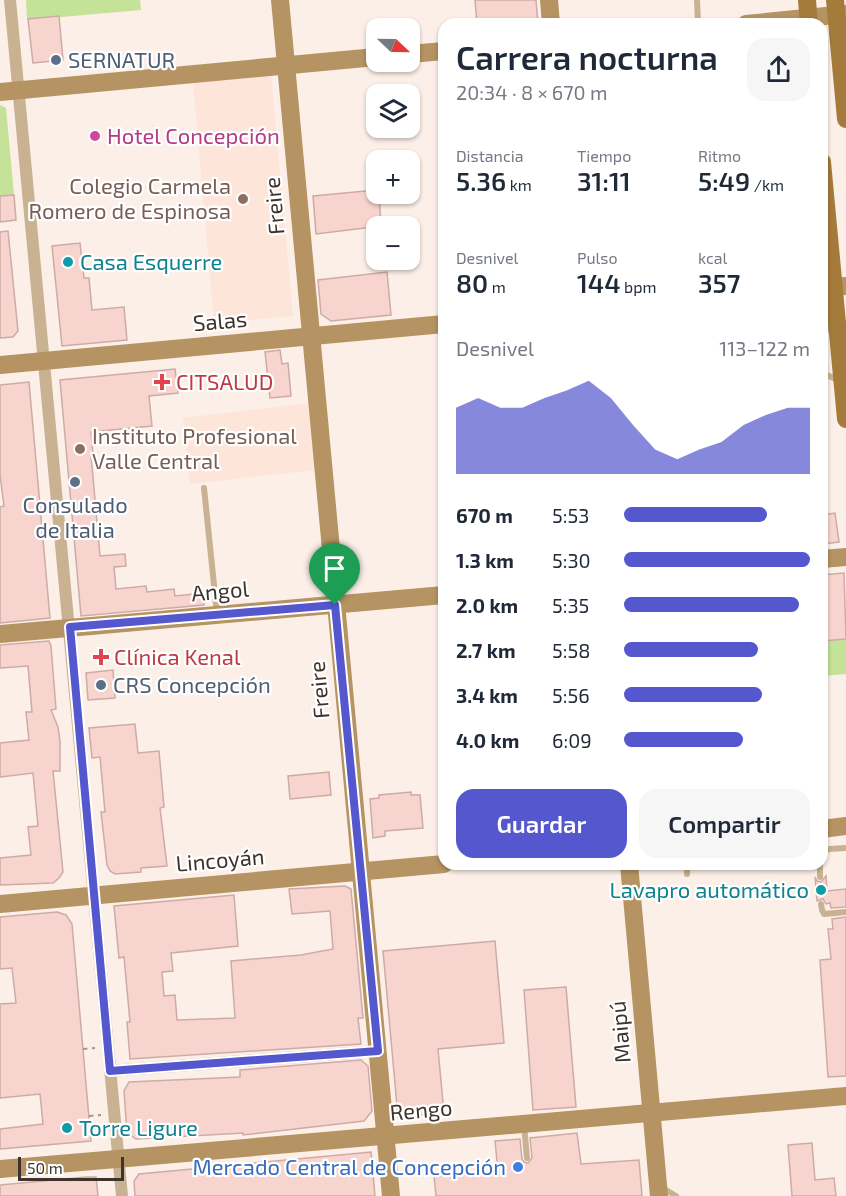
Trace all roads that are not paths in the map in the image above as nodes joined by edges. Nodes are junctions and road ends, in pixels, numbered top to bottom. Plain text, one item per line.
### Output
1 (10, 0) edge
2 (280, 0) edge
3 (549, 0) edge
4 (697, 0) edge
5 (840, 10) edge
6 (808, 14) edge
7 (550, 18) edge
8 (698, 18) edge
9 (783, 18) edge
10 (438, 52) edge
11 (420, 53) edge
12 (366, 58) edge
13 (285, 65) junction
14 (18, 90) junction
15 (0, 92) edge
16 (846, 119) edge
17 (828, 224) edge
18 (834, 287) edge
19 (438, 325) edge
20 (830, 329) edge
21 (311, 338) junction
22 (44, 361) junction
23 (0, 365) edge
24 (828, 375) edge
25 (843, 384) junction
26 (846, 419) edge
27 (204, 488) dead end
28 (846, 556) edge
29 (828, 558) edge
30 (438, 596) edge
31 (335, 605) junction
32 (217, 615) junction
33 (70, 627) junction
34 (0, 634) edge
35 (846, 826) edge
36 (828, 828) edge
37 (846, 848) edge
38 (828, 850) edge
39 (438, 864) edge
40 (630, 870) edge
41 (687, 870) edge
42 (820, 870) edge
43 (360, 871) junction
44 (687, 874) dead end
45 (820, 877) dead end
46 (94, 896) junction
47 (0, 904) edge
48 (821, 904) dead end
49 (846, 912) edge
50 (378, 1051) junction
51 (110, 1071) junction
52 (846, 1096) edge
53 (652, 1113) junction
54 (524, 1124) junction
55 (386, 1137) junction
56 (118, 1158) junction
57 (527, 1158) dead end
58 (0, 1169) edge
59 (658, 1190) edge
60 (122, 1196) edge
61 (391, 1196) edge
62 (676, 1196) edge

1 - 14 street
2 - 13 main road, Freire
3 - 7 main road
4 - 8 lane
5 - 6 main road
5 - 16 main road
6 - 9 main road
10 - 11 main road
12 - 13 main road
13 - 14 main road
13 - 21 main road, Freire
14 - 15 main road
14 - 22 street
17 - 18 main road
18 - 20 main road
19 - 21 main road, Salas
20 - 25 main road
21 - 22 main road, Salas
21 - 31 main road, Freire
22 - 23 main road, Salas
22 - 33 street
24 - 25 lane
25 - 26 main road
27 - 32 lane
28 - 29 main road
30 - 31 main road, Angol
31 - 32 main road, Angol
31 - 43 main road, Freire
32 - 33 main road, Angol
33 - 34 main road, Angol
33 - 46 street
35 - 36 main road
37 - 38 lane
39 - 43 main road, Lincoyán
40 - 53 main road, Maipú
41 - 44 lane
42 - 45 lane
43 - 46 main road, Lincoyán
43 - 50 main road, Freire
46 - 47 main road, Lincoyán
46 - 51 street
48 - 49 lane
50 - 51 street
50 - 55 main road, Freire
51 - 56 street
52 - 53 main road, Rengo
53 - 54 main road, Rengo
53 - 59 main road, Maipú
54 - 55 main road, Rengo
54 - 57 lane
55 - 56 main road, Rengo
55 - 61 main road, Freire
56 - 58 main road, Rengo
56 - 60 street
59 - 62 lane

